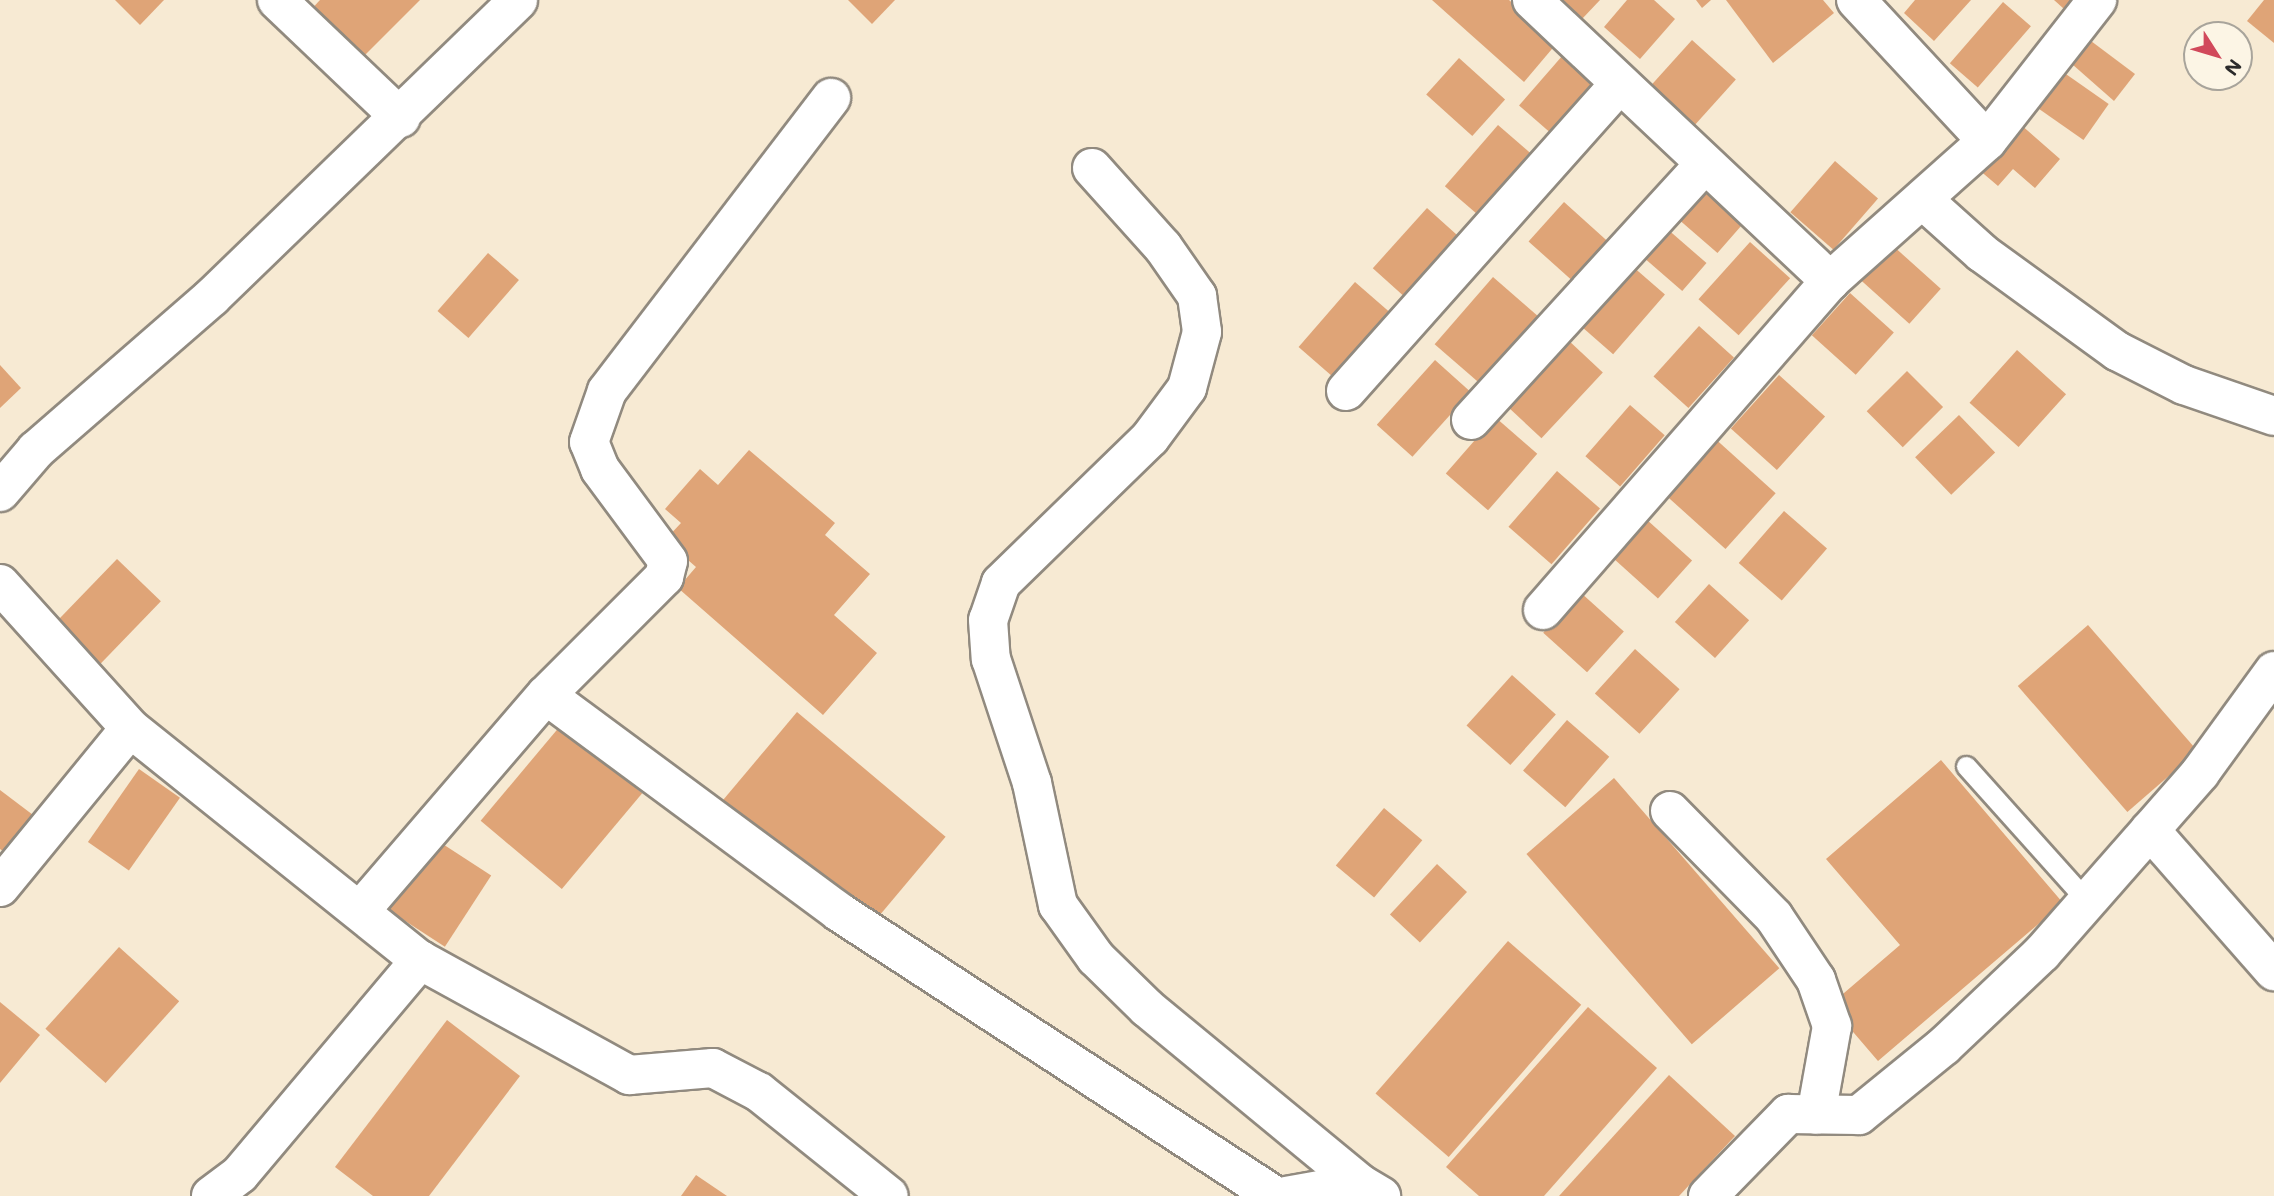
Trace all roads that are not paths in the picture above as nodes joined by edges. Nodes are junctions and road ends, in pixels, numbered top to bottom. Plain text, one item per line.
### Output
1 (277, 0) edge
2 (518, 0) edge
3 (1532, 0) edge
4 (1856, 0) edge
5 (2097, 0) edge
6 (1620, 84) junction
7 (831, 98) dead end
8 (401, 118) junction
9 (1987, 141) junction
10 (1704, 165) junction
11 (1092, 168) dead end
12 (1923, 200) junction
13 (1830, 281) junction
14 (1346, 391) dead end
15 (2274, 416) edge
16 (1471, 420) dead end
17 (0, 492) edge
18 (0, 584) edge
19 (1543, 610) dead end
20 (2274, 671) edge
21 (546, 695) junction
22 (130, 728) junction
23 (1966, 766) dead end
24 (1670, 811) dead end
25 (2150, 830) junction
26 (0, 887) edge
27 (2087, 901) junction
28 (360, 911) junction
29 (420, 960) junction
30 (2274, 971) edge
31 (1816, 1115) junction
32 (1370, 1190) edge
33 (1290, 1194) edge
34 (211, 1196) edge
35 (889, 1196) edge
36 (1708, 1196) edge

1 - 8 street
2 - 8 street
3 - 6 street
4 - 9 street
5 - 9 street
6 - 10 street
6 - 14 street
7 - 21 street
8 - 17 street
9 - 12 street
10 - 13 street
10 - 16 street
11 - 32 street
12 - 13 street
12 - 15 street
13 - 19 street
18 - 22 street
20 - 25 street
21 - 28 street
21 - 33 street
22 - 26 street
22 - 28 street
23 - 27 lane
24 - 31 street
25 - 27 street
25 - 30 street
27 - 31 street
28 - 29 street
29 - 34 street
29 - 35 street
31 - 36 street
32 - 33 street

